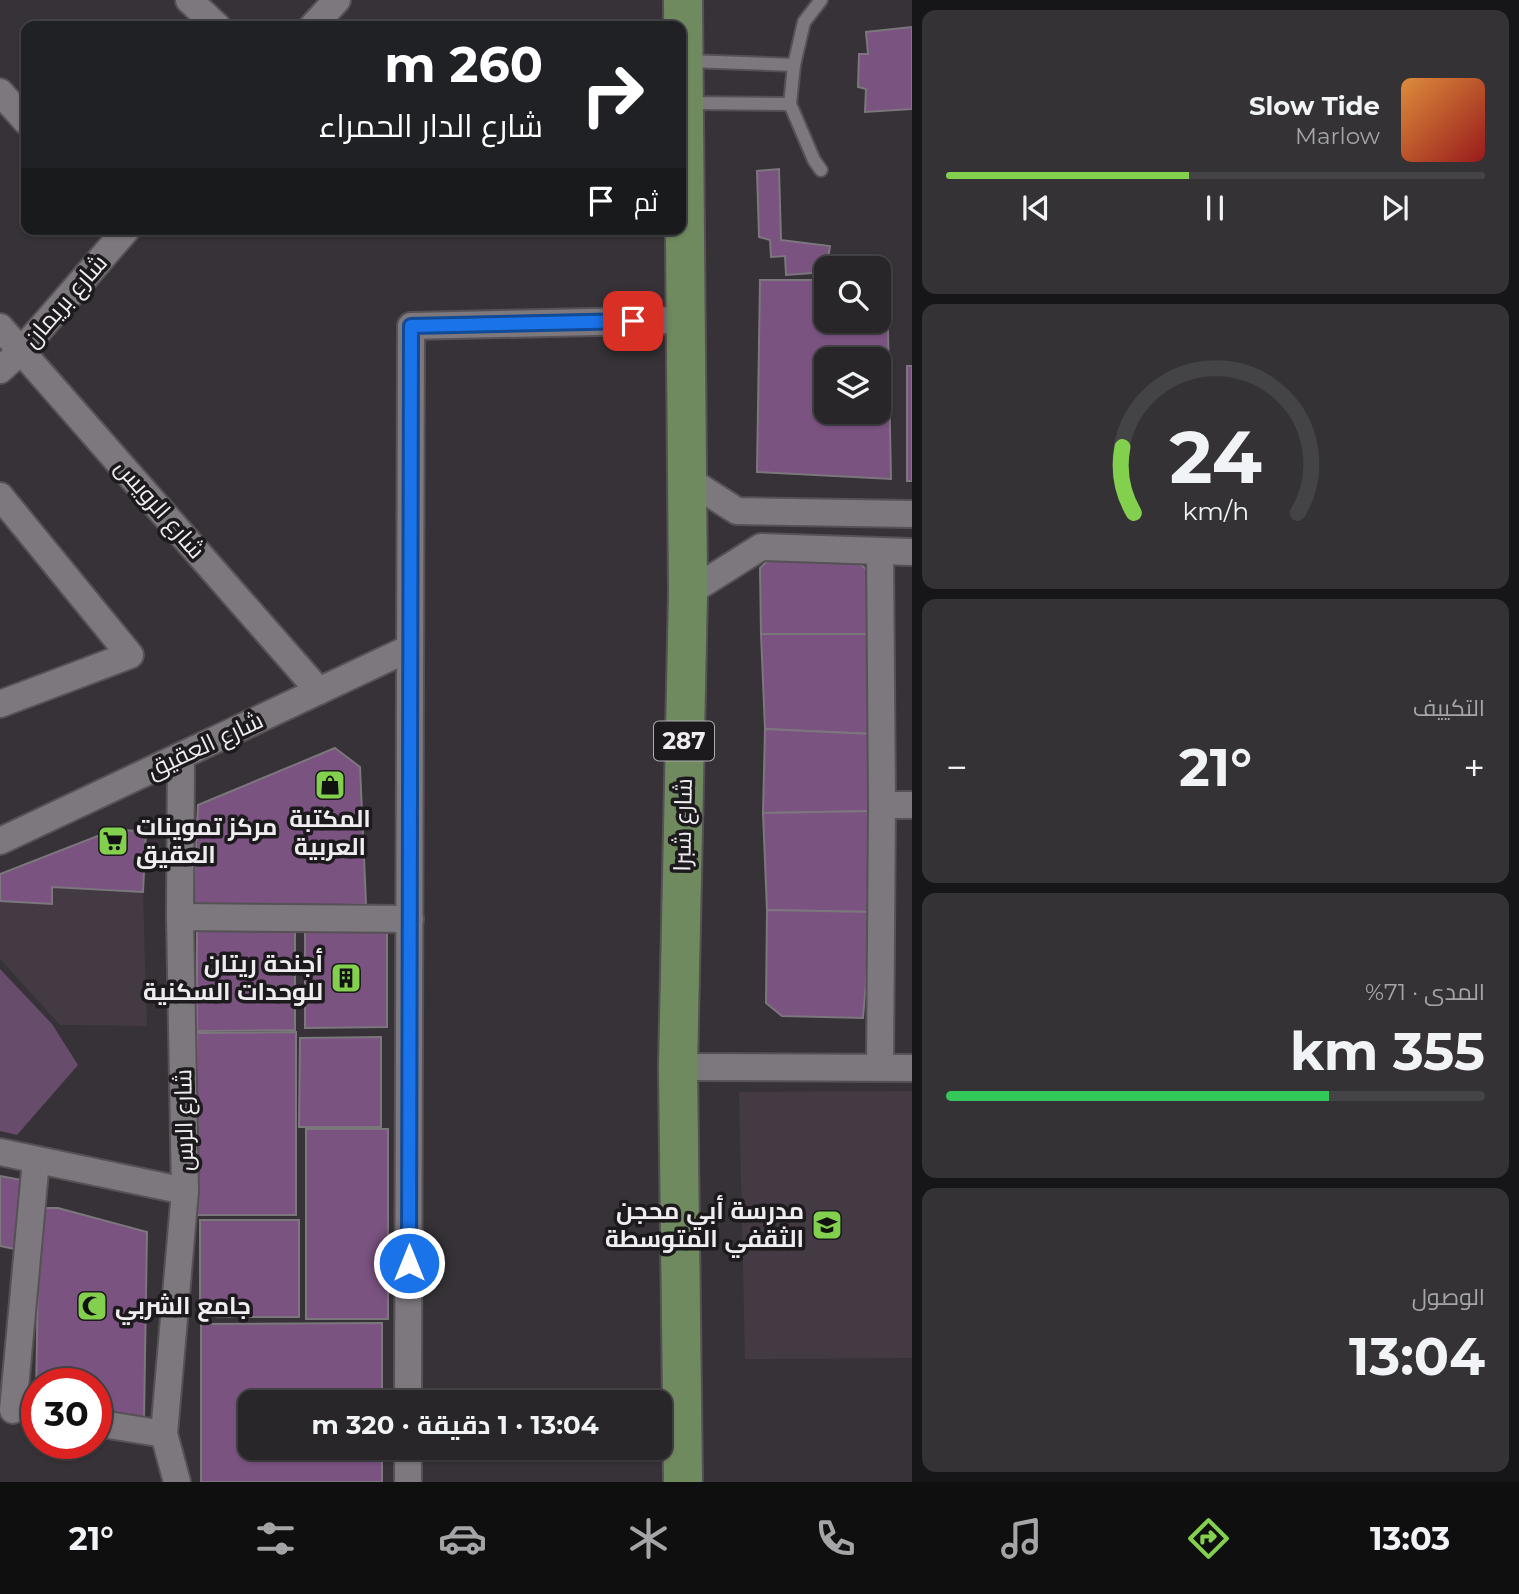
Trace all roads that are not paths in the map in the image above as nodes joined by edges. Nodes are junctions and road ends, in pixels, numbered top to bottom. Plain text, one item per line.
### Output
1 (189, 0) edge
2 (337, 0) edge
3 (683, 0) edge
4 (821, 0) edge
5 (212, 21) edge
6 (318, 21) edge
7 (683, 21) edge
8 (686, 61) edge
9 (794, 65) junction
10 (0, 92) edge
11 (686, 103) edge
12 (790, 104) junction
13 (21, 115) edge
14 (821, 170) dead end
15 (122, 235) edge
16 (685, 235) edge
17 (685, 320) junction
18 (0, 327) edge
19 (21, 351) junction
20 (0, 370) edge
21 (687, 479) junction
22 (0, 496) edge
23 (912, 514) edge
24 (880, 552) junction
25 (912, 552) edge
26 (688, 593) junction
27 (410, 648) junction
28 (319, 691) junction
29 (0, 704) edge
30 (181, 756) junction
31 (882, 804) junction
32 (912, 804) edge
33 (0, 841) edge
34 (180, 917) junction
35 (410, 919) junction
36 (678, 1067) junction
37 (880, 1068) junction
38 (912, 1068) edge
39 (0, 1152) edge
40 (36, 1160) junction
41 (185, 1191) junction
42 (408, 1390) edge
43 (17, 1410) edge
44 (112, 1426) edge
45 (164, 1434) junction
46 (408, 1460) edge
47 (177, 1482) edge
48 (408, 1482) edge
49 (683, 1482) edge

1 - 5 street
2 - 6 street
3 - 7 main road, شارع شبرا / 287
4 - 9 lane
8 - 9 lane
9 - 12 lane
10 - 13 street
11 - 12 lane
12 - 14 lane
15 - 19 street, شارع بريمان
16 - 17 main road, شارع شبرا / 287
17 - 21 main road, شارع شبرا / 287
17 - 27 street
18 - 19 street, شارع الرويس
19 - 20 street, شارع بريمان
19 - 28 street, شارع الرويس
21 - 23 street
21 - 26 main road, شارع شبرا / 287
22 - 29 street
24 - 25 street
24 - 26 street
24 - 31 street
26 - 36 main road, شارع شبرا / 287
27 - 28 street, شارع العقيق
27 - 35 street
28 - 30 street, شارع العقيق
30 - 33 street, شارع العقيق
30 - 34 street, شارع الرس
31 - 32 street
31 - 37 street
34 - 35 street
34 - 41 street, شارع الرس
35 - 42 street
36 - 37 street
36 - 49 main road, شارع شبرا / 287
37 - 38 street
39 - 40 street
40 - 41 street
40 - 43 street
41 - 45 street, شارع الرس
44 - 45 street
45 - 47 street, شارع الرس
46 - 48 street

